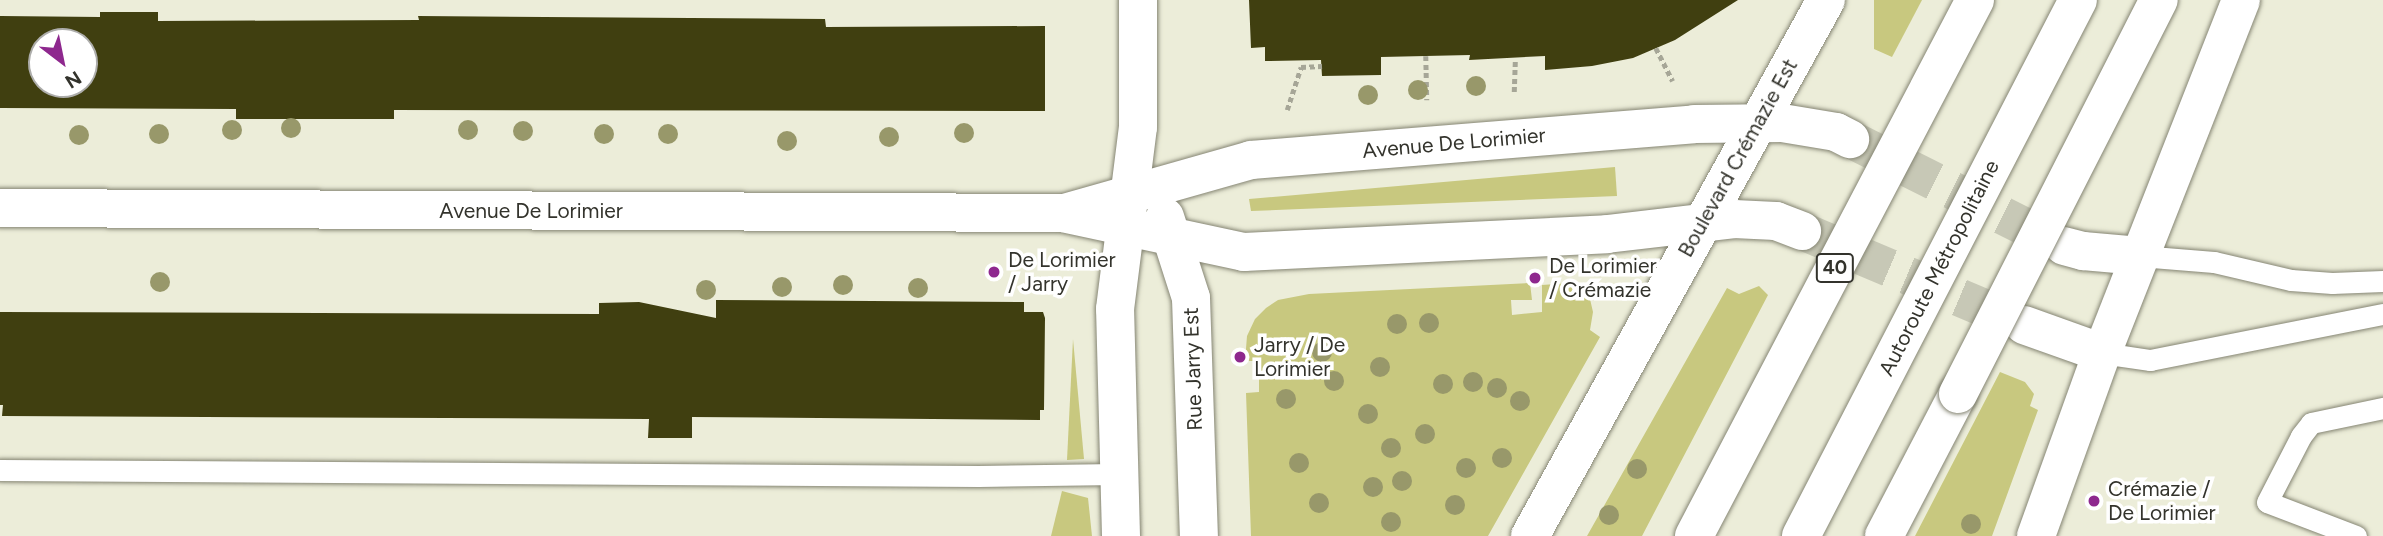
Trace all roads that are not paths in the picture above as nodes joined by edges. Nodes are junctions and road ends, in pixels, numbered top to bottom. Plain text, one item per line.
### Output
1 (1138, 0) edge
2 (1826, 0) edge
3 (1975, 0) edge
4 (2078, 0) edge
5 (2159, 0) edge
6 (2241, 0) edge
7 (1757, 123) junction
8 (1850, 139) tunnel mouth
9 (1136, 202) junction
10 (0, 208) edge
11 (1705, 222) junction
12 (1801, 231) tunnel mouth
13 (1171, 237) junction
14 (2064, 246) tunnel mouth
15 (2140, 256) junction
16 (2383, 281) edge
17 (2383, 314) edge
18 (2024, 325) tunnel mouth
19 (2102, 353) junction
20 (2383, 408) edge
21 (0, 470) edge
22 (1118, 474) junction
23 (1121, 536) edge
24 (1199, 536) edge
25 (1530, 536) edge
26 (1694, 536) edge
27 (1801, 536) edge
28 (1884, 536) edge
29 (2036, 536) edge
30 (2356, 536) edge

1 - 9 main road
2 - 7 main road, Boulevard Crémazie Est
3 - 26 main road, 40, bridge
4 - 27 main road, Autoroute Métropolitaine, bridge
5 - 28 main road, bridge
6 - 15 main road
7 - 8 main road, Avenue De Lorimier
7 - 9 main road, Avenue De Lorimier
7 - 11 main road, Boulevard Crémazie Est
9 - 10 main road, Avenue De Lorimier
9 - 13 main road, Avenue De Lorimier
9 - 22 main road
11 - 12 main road, Avenue De Lorimier
11 - 13 main road, Avenue De Lorimier
11 - 25 main road, Boulevard Crémazie Est
13 - 24 main road, Rue Jarry Est
14 - 15 main road
15 - 16 lane
15 - 19 main road
17 - 19 lane
18 - 19 main road
19 - 29 main road
20 - 30 lane
21 - 22 lane
22 - 23 main road

